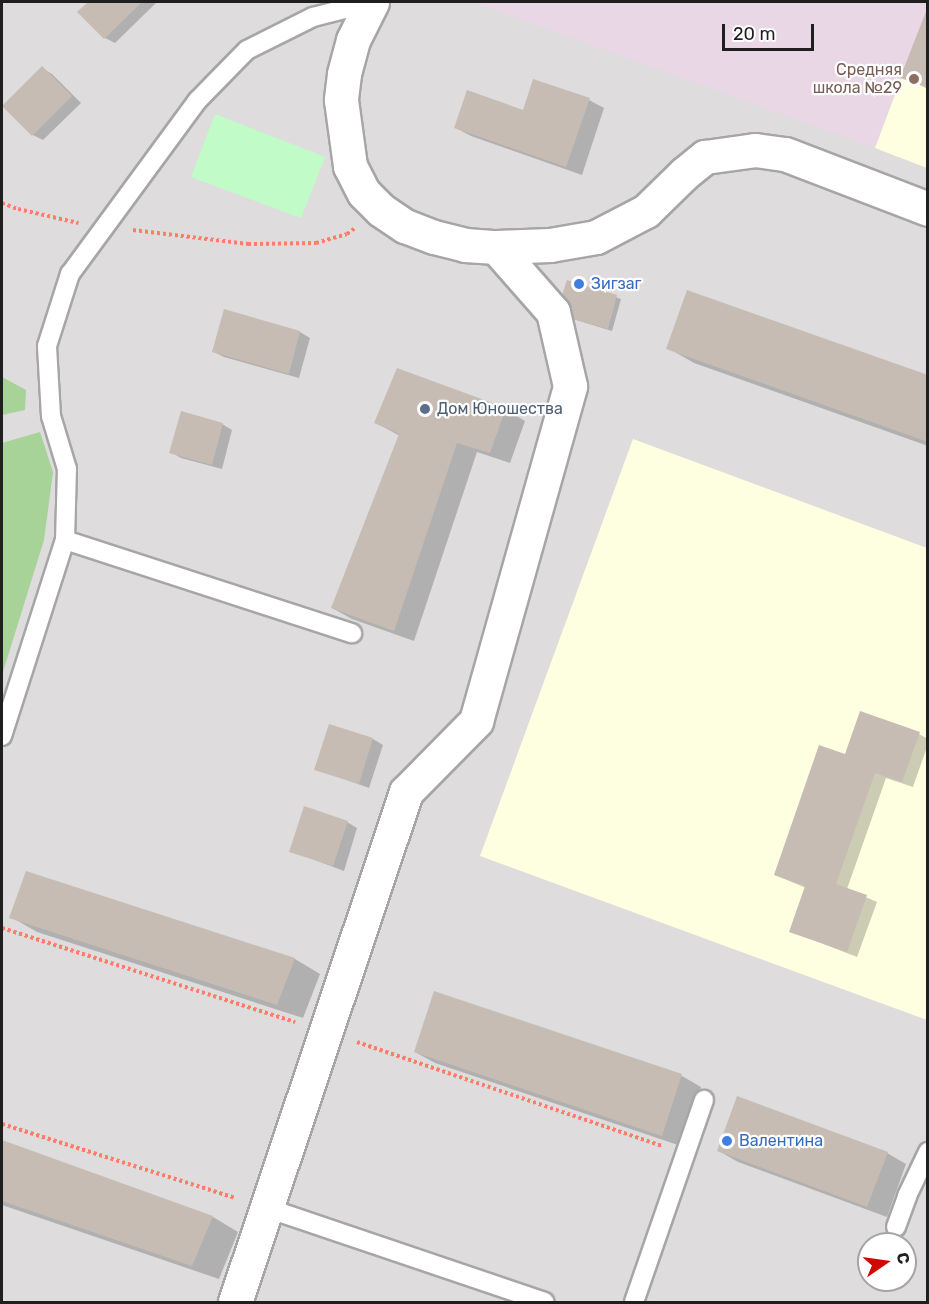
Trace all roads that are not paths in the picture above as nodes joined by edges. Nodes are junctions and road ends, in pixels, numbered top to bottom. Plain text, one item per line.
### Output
1 (372, 2) edge
2 (927, 209) edge
3 (496, 247) junction
4 (65, 540) junction
5 (352, 633) dead end
6 (2, 736) edge
7 (704, 1100) dead end
8 (927, 1152) edge
9 (267, 1208) junction
10 (896, 1227) dead end
11 (235, 1302) edge
12 (545, 1302) edge
13 (634, 1302) edge

1 - 3 street
1 - 4 lane
2 - 3 street
3 - 9 street
4 - 5 lane
4 - 6 lane
7 - 13 lane
8 - 10 lane
9 - 11 street
9 - 12 lane

